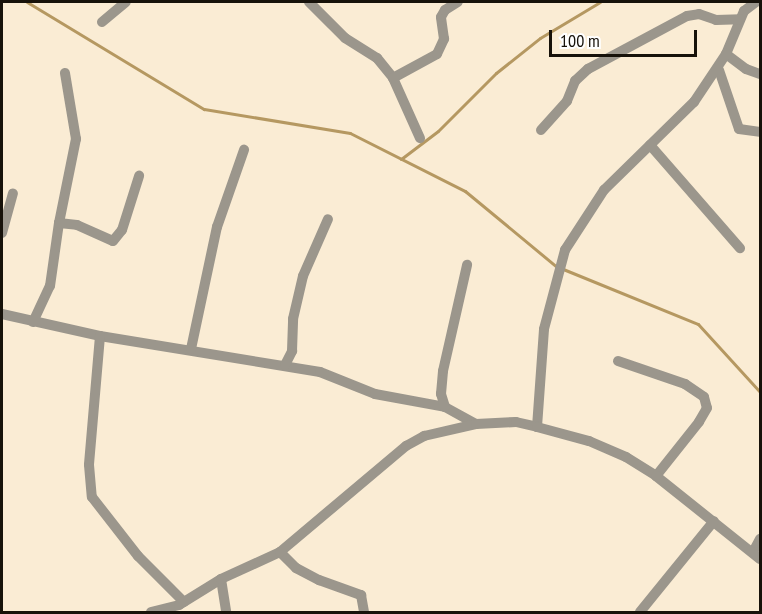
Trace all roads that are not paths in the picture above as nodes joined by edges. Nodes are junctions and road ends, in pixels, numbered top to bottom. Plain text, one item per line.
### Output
1 (126, 2) edge
2 (309, 2) edge
3 (459, 2) edge
4 (756, 2) edge
5 (740, 19) junction
6 (102, 22) dead end
7 (729, 58) junction
8 (719, 70) junction
9 (65, 73) dead end
10 (760, 74) edge
11 (393, 78) junction
12 (541, 130) dead end
13 (760, 132) edge
14 (420, 138) dead end
15 (650, 145) junction
16 (244, 150) dead end
17 (139, 176) dead end
18 (13, 193) dead end
19 (328, 219) dead end
20 (59, 224) junction
21 (2, 233) edge
22 (740, 248) dead end
23 (467, 265) dead end
24 (2, 314) edge
25 (33, 322) junction
26 (100, 336) junction
27 (191, 349) junction
28 (618, 361) dead end
29 (285, 365) junction
30 (445, 407) junction
31 (476, 424) junction
32 (537, 427) junction
33 (656, 476) junction
34 (714, 521) junction
35 (760, 539) edge
36 (280, 552) junction
37 (757, 556) edge
38 (221, 579) junction
39 (184, 602) junction
40 (151, 612) edge
41 (226, 612) edge
42 (364, 612) edge
43 (640, 612) edge

1 - 6 street
2 - 11 street
3 - 11 street
4 - 5 street
5 - 7 street
5 - 12 street
7 - 8 street
7 - 10 street
8 - 13 street
8 - 15 street
9 - 20 street
11 - 14 street
15 - 22 street
15 - 32 street
16 - 27 street
17 - 20 street
18 - 21 street
19 - 29 street
20 - 25 street
23 - 30 street
24 - 25 street
25 - 26 street
26 - 27 street
26 - 39 street
27 - 29 street
28 - 33 street
29 - 30 street
30 - 31 street
31 - 32 street
31 - 36 street
32 - 33 street
33 - 34 street
34 - 37 street
34 - 43 street
35 - 37 street
36 - 38 street
36 - 42 street
38 - 39 street
38 - 41 street
39 - 40 street

